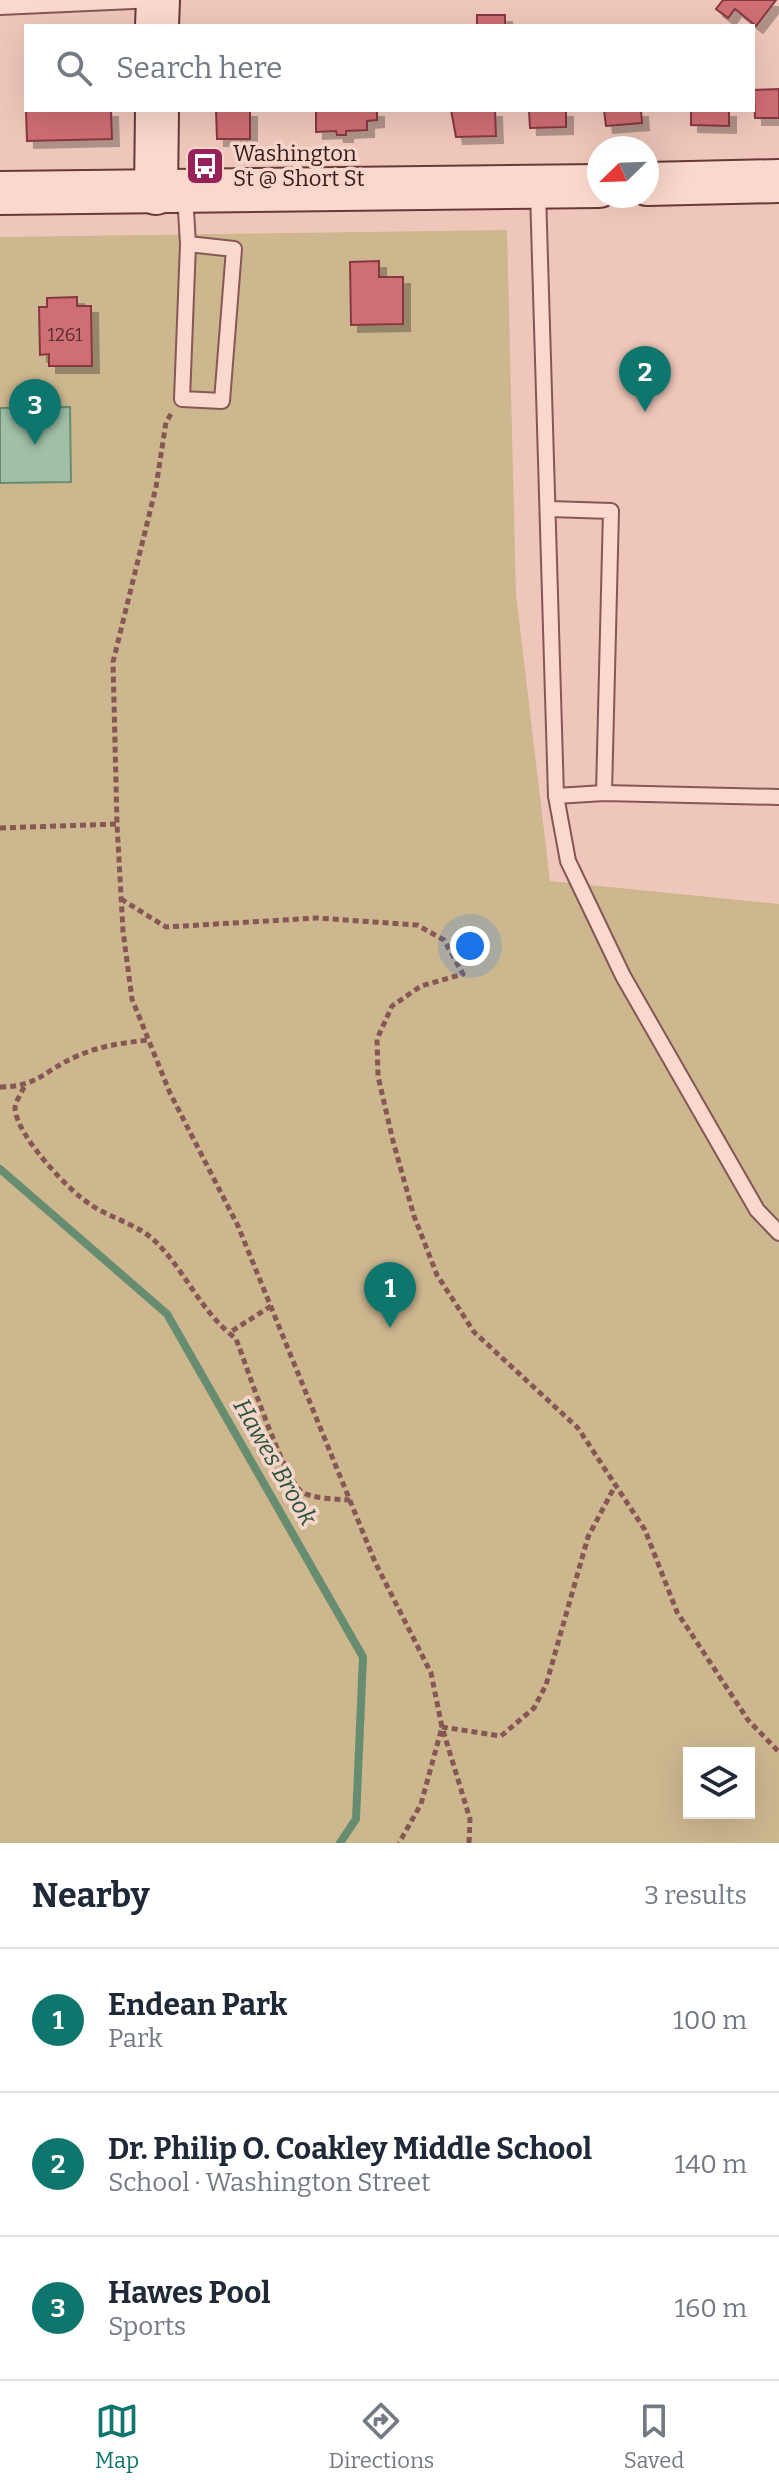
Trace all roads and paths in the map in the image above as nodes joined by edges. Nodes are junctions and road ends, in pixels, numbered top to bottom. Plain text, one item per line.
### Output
1 (158, 0) edge
2 (0, 7) edge
3 (157, 24) edge
4 (157, 112) edge
5 (779, 181) edge
6 (659, 184) edge
7 (587, 186) edge
8 (538, 187) junction
9 (0, 193) edge
10 (171, 194) junction
11 (188, 244) junction
12 (182, 399) junction
13 (550, 509) junction
14 (604, 793) junction
15 (556, 796) junction
16 (779, 797) edge
17 (117, 824) junction
18 (0, 828) edge
19 (121, 899) junction
20 (148, 1040) junction
21 (0, 1087) edge
22 (24, 1087) junction
23 (779, 1233) edge
24 (271, 1306) junction
25 (229, 1333) junction
26 (616, 1485) junction
27 (351, 1501) junction
28 (442, 1727) junction
29 (779, 1752) edge
30 (399, 1843) edge
31 (469, 1843) edge

1 - 2 lane
1 - 3 main road
4 - 10 main road
5 - 6 main road
7 - 8 main road
8 - 10 main road
8 - 13 lane
9 - 10 main road
10 - 11 lane
11 - 12 lane
11 - 12 lane
12 - 17 path
13 - 14 lane
13 - 15 lane
14 - 15 lane
14 - 16 lane
15 - 23 lane
17 - 18 path
17 - 19 path
19 - 20 path
19 - 26 path
20 - 22 path
20 - 24 path
21 - 22 path
22 - 25 path
24 - 25 path
24 - 27 path
25 - 27 path
26 - 28 path
26 - 29 path
27 - 28 path
28 - 30 path
28 - 31 path

